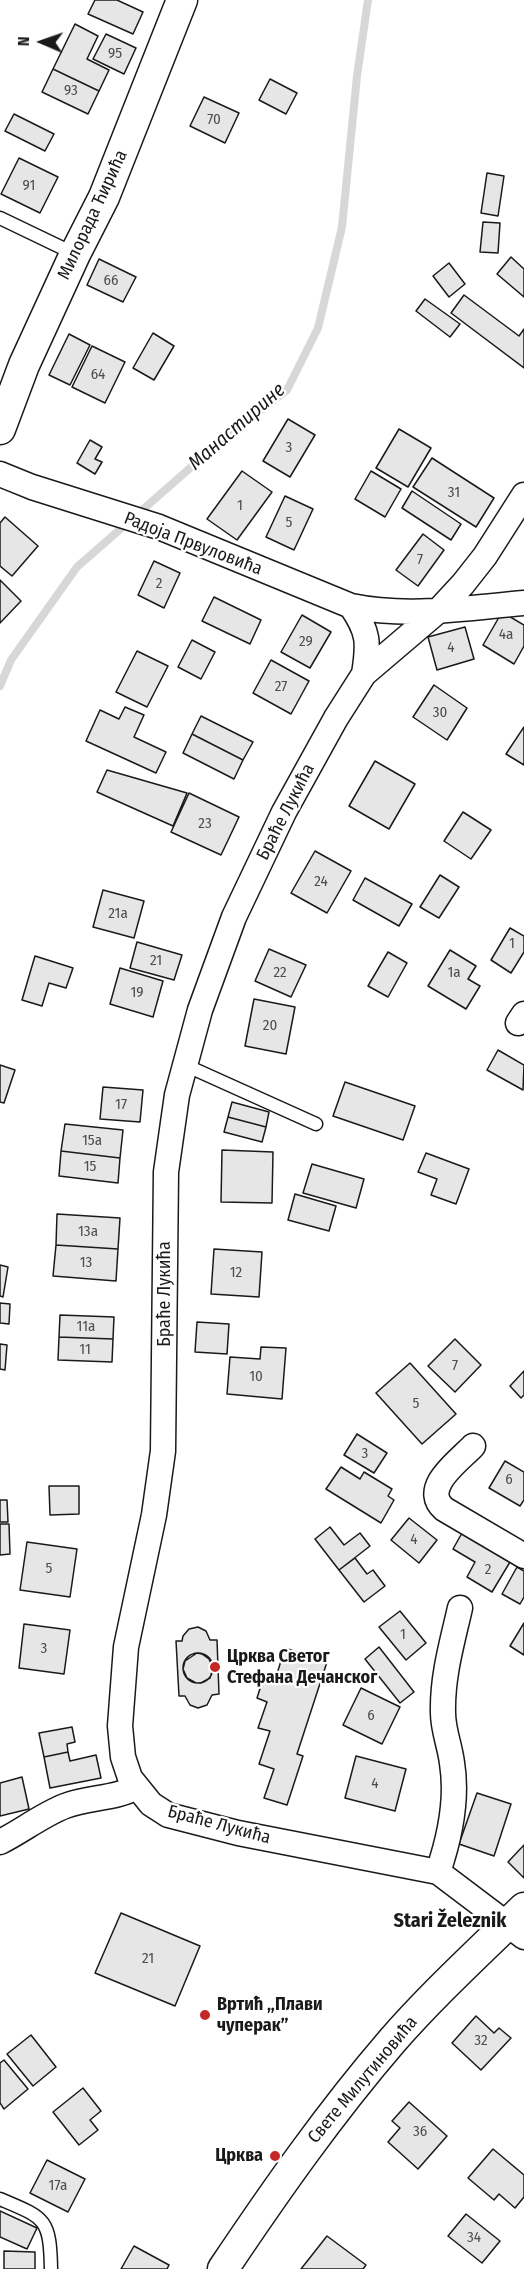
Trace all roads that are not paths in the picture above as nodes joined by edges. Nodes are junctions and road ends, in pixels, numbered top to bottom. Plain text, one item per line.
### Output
1 (182, 0) edge
2 (0, 218) edge
3 (75, 255) junction
4 (0, 429) edge
5 (0, 474) edge
6 (524, 495) edge
7 (524, 603) edge
8 (351, 606) junction
9 (438, 612) junction
10 (364, 674) junction
11 (185, 1065) junction
12 (316, 1124) dead end
13 (473, 1446) dead end
14 (524, 1556) edge
15 (460, 1608) dead end
16 (136, 1787) junction
17 (0, 1842) edge
18 (438, 1872) junction
19 (518, 1923) edge
20 (0, 2199) edge
21 (51, 2269) edge
22 (223, 2269) edge

1 - 3 street, Милорада Ћирића
2 - 3 lane
3 - 4 street, Милорада Ћирића
5 - 8 street, Радоја Првуловића
6 - 9 street, Браће Лукића
7 - 9 street, Радоја Првуловића
8 - 9 street, Радоја Првуловића
8 - 10 street
9 - 10 street, Браће Лукића
10 - 11 street, Браће Лукића
11 - 12 lane
11 - 16 street, Браће Лукића
13 - 14 street
15 - 18 street
16 - 17 street
16 - 18 street, Браће Лукића
18 - 19 street, Браће Лукића
19 - 22 street, Свете Милутиновића
20 - 21 lane

